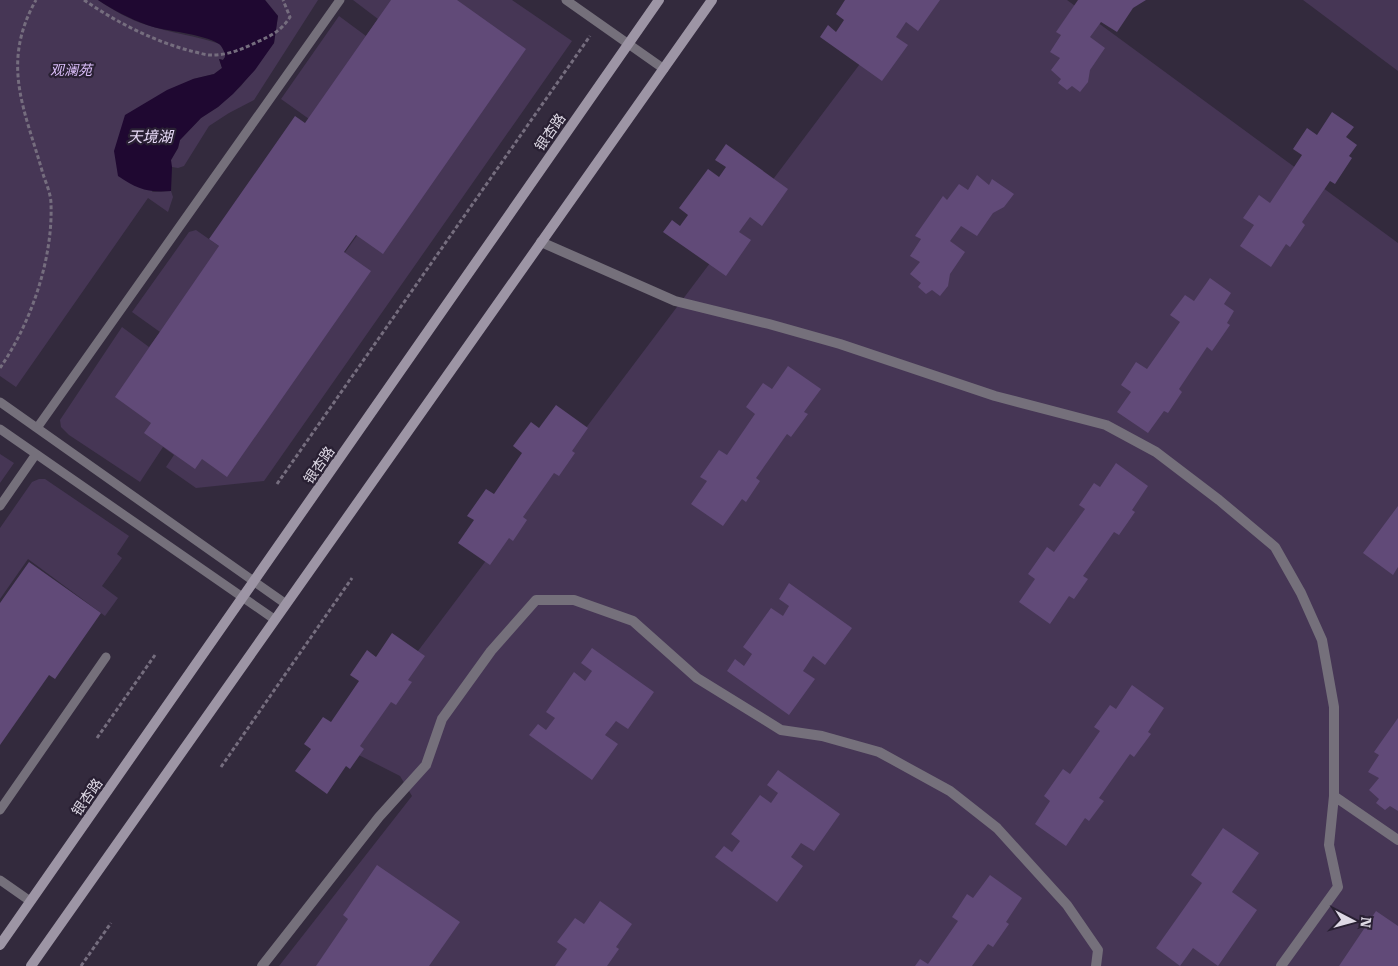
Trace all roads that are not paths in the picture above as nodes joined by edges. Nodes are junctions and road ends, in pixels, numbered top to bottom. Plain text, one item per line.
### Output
1 (340, 0) edge
2 (566, 0) edge
3 (658, 0) edge
4 (712, 0) edge
5 (628, 44) junction
6 (664, 69) junction
7 (541, 242) junction
8 (0, 402) edge
9 (38, 428) junction
10 (0, 429) edge
11 (36, 454) junction
12 (0, 506) edge
13 (254, 582) junction
14 (243, 597) junction
15 (286, 604) junction
16 (274, 619) junction
17 (106, 657) dead end
18 (1334, 796) junction
19 (0, 810) edge
20 (1398, 840) edge
21 (0, 880) edge
22 (30, 901) junction
23 (0, 944) edge
24 (31, 966) edge
25 (262, 966) edge
26 (1096, 966) edge
27 (1281, 966) edge

1 - 9 lane
2 - 5 lane
3 - 5 street, 银杏路
4 - 6 street
5 - 6 lane
5 - 13 street, 银杏路
6 - 7 street
7 - 15 street
7 - 18 street
8 - 9 lane
9 - 13 lane
10 - 11 lane
11 - 12 lane
11 - 14 lane
13 - 14 street, 银杏路
13 - 15 lane
14 - 16 lane
14 - 22 street, 银杏路
15 - 16 street
16 - 24 street
17 - 19 lane
18 - 20 street
18 - 27 street
21 - 22 lane
22 - 23 street, 银杏路
25 - 26 street

